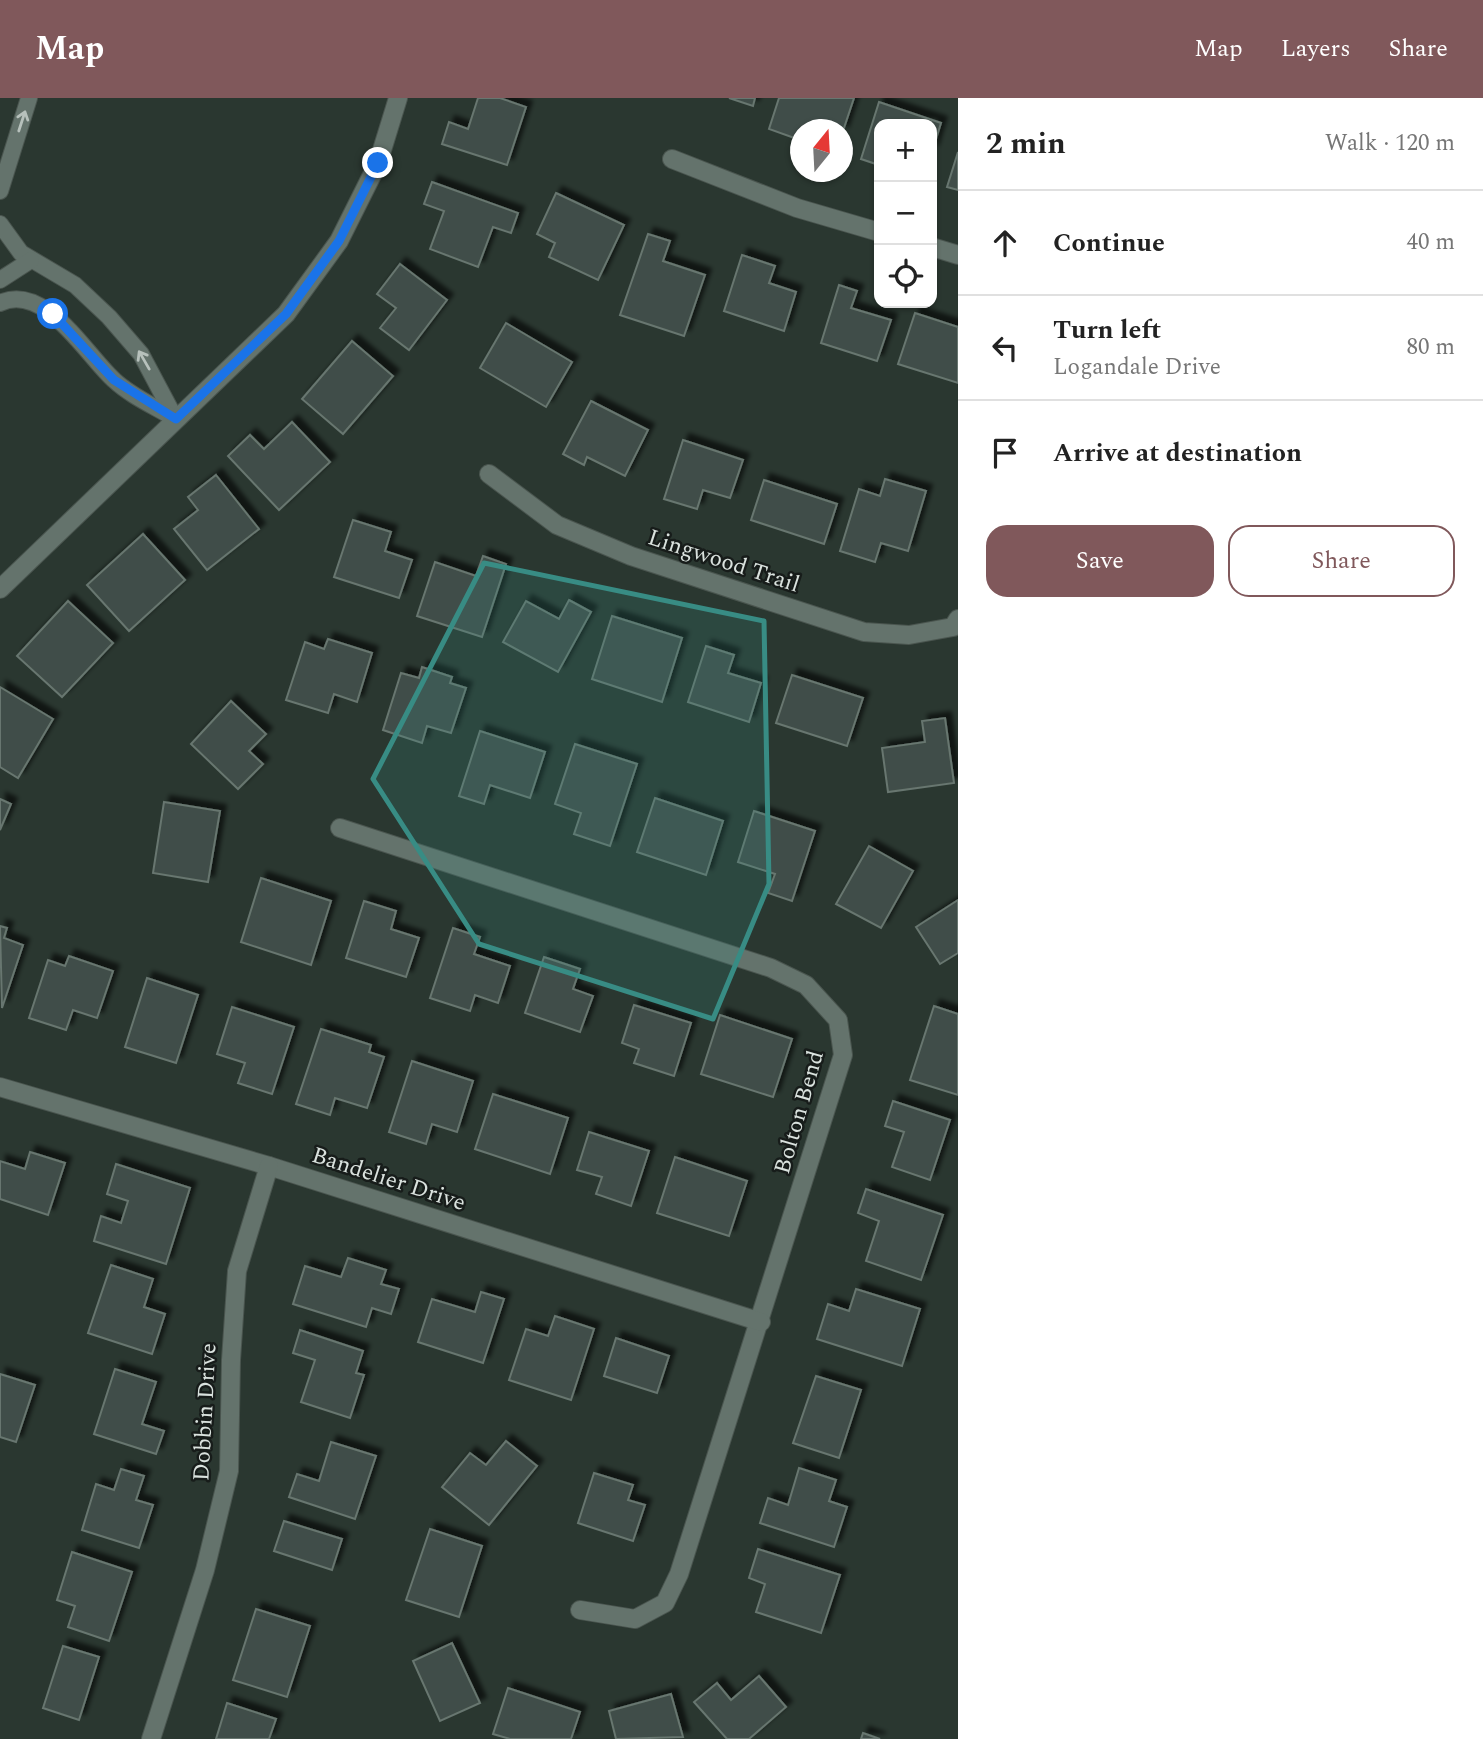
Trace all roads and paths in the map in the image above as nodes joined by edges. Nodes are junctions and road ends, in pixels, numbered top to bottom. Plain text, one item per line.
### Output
1 (29, 98) edge
2 (398, 98) edge
3 (672, 159) dead end
4 (0, 191) edge
5 (0, 224) edge
6 (874, 231) edge
7 (937, 249) edge
8 (958, 255) edge
9 (31, 260) junction
10 (0, 280) edge
11 (0, 303) edge
12 (176, 419) junction
13 (489, 474) dead end
14 (0, 589) edge
15 (958, 619) edge
16 (340, 828) dead end
17 (0, 1087) edge
18 (269, 1166) junction
19 (761, 1322) junction
20 (580, 1610) dead end
21 (151, 1739) edge

4 -> 1 lane
2 - 12 street
3 - 6 street
5 - 9 lane
7 - 8 street
9 - 10 lane
12 -> 9 lane
11 - 12 lane
12 - 14 street
13 - 15 street, Lingwood Trail
16 - 19 street, Bolton Bend
17 - 18 street, Bandelier Drive
18 - 19 street, Bandelier Drive
18 - 21 street, Dobbin Drive
19 - 20 street, Bolton Bend

